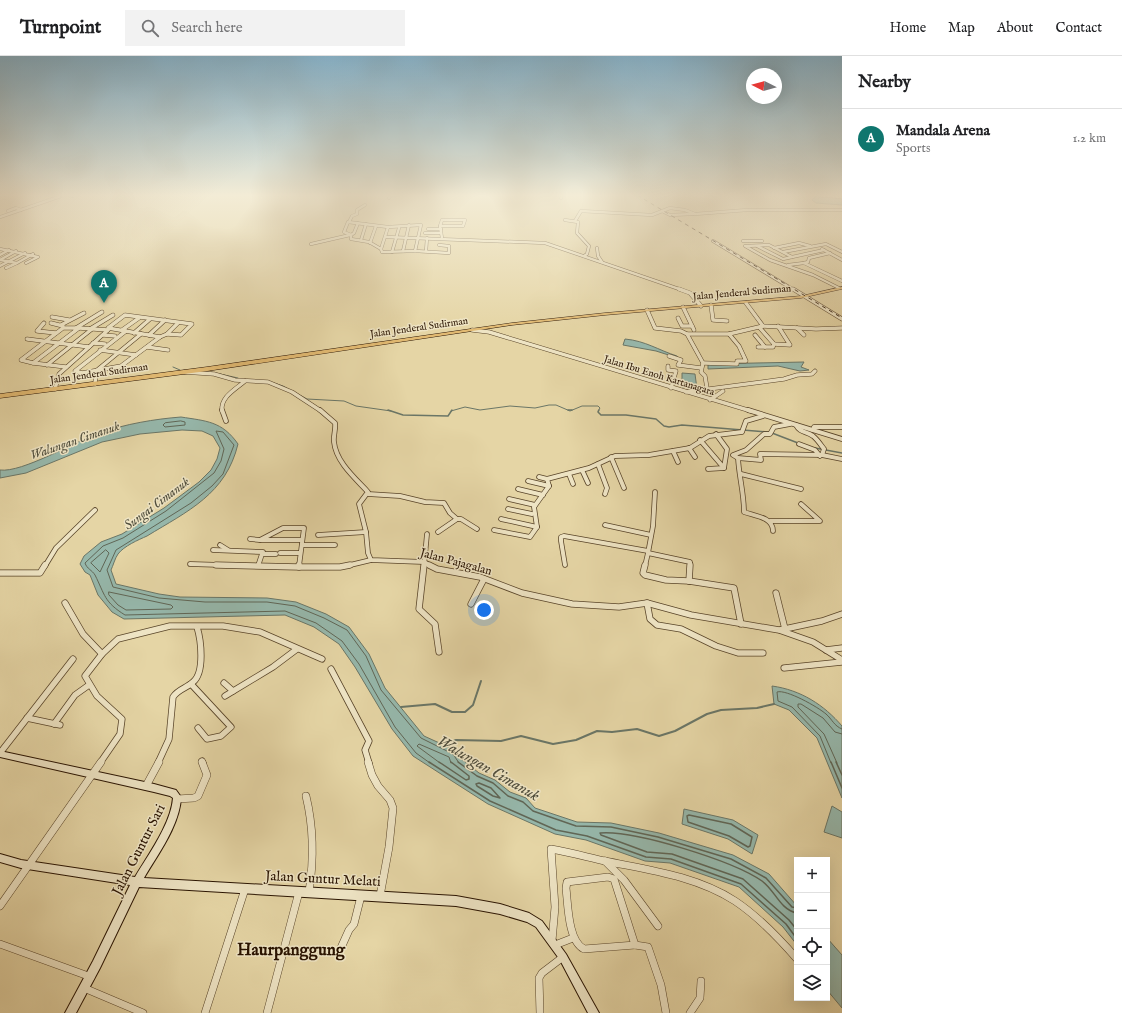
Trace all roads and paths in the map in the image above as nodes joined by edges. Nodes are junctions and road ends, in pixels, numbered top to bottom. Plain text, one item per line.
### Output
1 (330, 240) edge
2 (352, 240) edge
3 (361, 240) joint
4 (371, 240) edge
5 (385, 240) edge
6 (395, 240) edge
7 (406, 240) edge
8 (417, 240) edge
9 (427, 240) edge
10 (440, 240) edge
11 (482, 240) edge
12 (583, 240) edge
13 (713, 241) dead end
14 (743, 241) dead end
15 (748, 241) junction
16 (762, 241) dead end
17 (370, 243) junction
18 (560, 243) dead end
19 (312, 244) dead end
20 (439, 245) junction
21 (754, 245) junction
22 (816, 245) junction
23 (810, 246) junction
24 (560, 247) junction
25 (597, 248) dead end
26 (774, 248) junction
27 (0, 249) edge
28 (381, 249) junction
29 (9, 250) junction
30 (824, 250) junction
31 (16, 251) junction
32 (403, 251) junction
33 (415, 251) junction
34 (426, 251) junction
35 (392, 252) junction
36 (438, 252) junction
37 (783, 252) junction
38 (842, 252) edge
39 (25, 253) junction
40 (830, 253) junction
41 (33, 254) junction
42 (0, 255) edge
43 (584, 256) junction
44 (792, 257) junction
45 (786, 259) junction
46 (0, 260) edge
47 (842, 260) edge
48 (8, 262) junction
49 (602, 262) junction
50 (17, 263) junction
51 (26, 263) dead end
52 (804, 263) junction
53 (796, 264) junction
54 (0, 266) edge
55 (787, 266) junction
56 (6, 268) dead end
57 (842, 276) edge
58 (835, 278) junction
59 (842, 281) edge
60 (840, 288) edge
61 (805, 297) junction
62 (746, 303) junction
63 (711, 305) junction
64 (701, 306) junction
65 (683, 308) junction
66 (647, 310) junction
67 (102, 312) dead end
68 (84, 313) dead end
69 (113, 315) dead end
70 (52, 316) dead end
71 (139, 318) junction
72 (678, 318) dead end
73 (150, 319) junction
74 (842, 319) edge
75 (70, 320) junction
76 (166, 320) junction
77 (727, 321) dead end
78 (178, 322) junction
79 (51, 323) dead end
80 (44, 324) dead end
81 (63, 326) junction
82 (682, 326) junction
83 (692, 326) junction
84 (778, 326) junction
85 (762, 327) junction
86 (78, 328) junction
87 (795, 328) junction
88 (842, 328) edge
89 (91, 329) junction
90 (488, 330) junction
91 (694, 330) dead end
92 (124, 331) junction
93 (683, 331) junction
94 (56, 333) junction
95 (134, 333) junction
96 (141, 334) junction
97 (167, 334) junction
98 (687, 334) junction
99 (729, 334) junction
100 (103, 335) junction
101 (149, 335) junction
102 (755, 335) dead end
103 (804, 335) dead end
104 (115, 336) dead end
105 (160, 337) junction
106 (28, 339) dead end
107 (45, 342) junction
108 (58, 343) junction
109 (93, 343) junction
110 (105, 344) dead end
111 (774, 344) junction
112 (71, 345) junction
113 (89, 347) junction
114 (147, 347) junction
115 (758, 347) dead end
116 (765, 347) junction
117 (100, 350) junction
118 (168, 350) dead end
119 (118, 353) junction
120 (136, 356) junction
121 (670, 356) dead end
122 (33, 363) junction
123 (703, 363) junction
124 (48, 365) junction
125 (668, 366) dead end
126 (66, 367) junction
127 (701, 368) junction
128 (96, 371) junction
129 (815, 371) dead end
130 (183, 372) junction
131 (245, 380) junction
132 (95, 384) junction
133 (671, 388) junction
134 (707, 388) junction
135 (56, 390) junction
136 (723, 391) dead end
137 (686, 392) junction
138 (0, 396) edge
139 (710, 400) junction
140 (763, 416) junction
141 (226, 421) dead end
142 (790, 424) junction
143 (796, 426) junction
144 (842, 427) edge
145 (812, 430) junction
146 (716, 434) junction
147 (842, 439) edge
148 (700, 440) junction
149 (799, 444) dead end
150 (689, 448) junction
151 (673, 451) junction
152 (822, 453) junction
153 (611, 457) junction
154 (695, 457) dead end
155 (738, 458) junction
156 (842, 459) edge
157 (678, 462) dead end
158 (598, 464) junction
159 (724, 468) junction
160 (708, 469) dead end
161 (582, 470) junction
162 (569, 474) junction
163 (740, 474) junction
164 (539, 477) dead end
165 (547, 479) junction
166 (528, 481) dead end
167 (588, 483) dead end
168 (573, 484) dead end
169 (549, 486) junction
170 (624, 488) dead end
171 (801, 488) dead end
172 (518, 489) dead end
173 (655, 492) dead end
174 (368, 494) junction
175 (605, 494) dead end
176 (543, 495) junction
177 (509, 499) dead end
178 (801, 504) dead end
179 (535, 505) junction
180 (508, 509) dead end
181 (94, 510) dead end
182 (532, 514) junction
183 (457, 519) junction
184 (501, 519) dead end
185 (770, 521) junction
186 (605, 525) dead end
187 (536, 527) junction
188 (476, 530) dead end
189 (494, 530) dead end
190 (773, 531) dead end
191 (366, 532) junction
192 (438, 532) dead end
193 (427, 534) dead end
194 (318, 535) dead end
195 (651, 535) junction
196 (250, 539) dead end
197 (260, 540) junction
198 (302, 543) junction
199 (220, 545) dead end
200 (335, 545) dead end
201 (213, 550) dead end
202 (230, 551) junction
203 (648, 552) junction
204 (300, 553) junction
205 (262, 554) junction
206 (371, 560) junction
207 (424, 562) junction
208 (190, 564) dead end
209 (258, 566) junction
210 (565, 566) dead end
211 (299, 567) junction
212 (0, 572) edge
213 (484, 579) junction
214 (688, 581) junction
215 (776, 593) dead end
216 (65, 603) dead end
217 (647, 603) junction
218 (471, 604) dead end
219 (842, 614) edge
220 (741, 624) junction
221 (197, 627) junction
222 (785, 629) junction
223 (779, 630) junction
224 (842, 648) edge
225 (297, 649) junction
226 (826, 650) junction
227 (439, 652) dead end
228 (763, 653) dead end
229 (102, 654) junction
230 (73, 659) dead end
231 (322, 659) dead end
232 (842, 661) edge
233 (784, 668) dead end
234 (331, 669) dead end
235 (224, 683) dead end
236 (191, 684) junction
237 (89, 685) junction
238 (233, 691) junction
239 (225, 696) dead end
240 (27, 718) junction
241 (198, 728) dead end
242 (0, 754) edge
243 (202, 761) dead end
244 (90, 775) junction
245 (146, 786) junction
246 (306, 796) dead end
247 (178, 799) junction
248 (0, 858) edge
249 (604, 860) junction
250 (28, 865) junction
251 (137, 882) junction
252 (245, 889) junction
253 (299, 892) junction
254 (309, 892) junction
255 (361, 896) junction
256 (380, 896) junction
257 (0, 906) edge
258 (658, 926) dead end
259 (573, 938) junction
260 (554, 943) junction
261 (0, 944) edge
262 (635, 946) junction
263 (340, 950) dead end
264 (794, 956) edge
265 (563, 957) junction
266 (91, 977) junction
267 (701, 981) dead end
268 (84, 988) junction
269 (70, 1013) edge
270 (143, 1013) edge
271 (205, 1013) edge
272 (267, 1013) edge
273 (540, 1013) edge
274 (594, 1013) edge
275 (666, 1013) edge
276 (690, 1013) edge

1 - 19 street
2 - 3 street
3 - 17 street
4 - 17 street
5 - 28 street
6 - 35 street
7 - 32 street
8 - 33 street
9 - 34 street
10 - 20 street
11 - 24 street
12 - 43 street
13 - 61 street
14 - 15 street
15 - 16 street
15 - 21 street
17 - 28 street
18 - 24 street
20 - 36 street
20 - 36 street
21 - 26 street
21 - 45 street
21 - 55 street
22 - 23 street
22 - 30 street
22 - 38 street
23 - 26 street
23 - 37 street
24 - 43 street
25 - 49 street
26 - 37 street
27 - 29 street
28 - 35 street
29 - 31 street
29 - 42 street
30 - 40 street
30 - 44 street
31 - 39 street
31 - 46 street
32 - 33 street
32 - 35 street
33 - 34 street
34 - 36 street
37 - 44 street
39 - 41 street
39 - 48 street
40 - 47 street
40 - 52 street
41 - 50 street
41 - 51 street
43 - 49 street
44 - 45 street
45 - 53 street
46 - 48 street
48 - 50 street
48 - 54 street
49 - 64 street
50 - 56 street
52 - 53 street
52 - 58 street
53 - 55 street
55 - 60 street
57 - 58 street
58 - 59 street
60 - 61 main road, Jalan Jenderal Sudirman
61 - 62 main road, Jalan Jenderal Sudirman
61 - 74 street
62 - 63 main road, Jalan Jenderal Sudirman
62 - 85 street
63 - 64 main road, Jalan Jenderal Sudirman
63 - 77 street
64 - 65 main road, Jalan Jenderal Sudirman
65 - 66 main road, Jalan Jenderal Sudirman
65 - 83 street
66 - 90 main road, Jalan Jenderal Sudirman
66 - 93 street
67 - 86 street
68 - 75 street
69 - 89 street
70 - 75 street
71 - 73 street
71 - 92 street
71 - 92 street
72 - 82 street
73 - 76 street
73 - 95 street
75 - 81 street
76 - 78 street
76 - 101 street
78 - 97 street
78 - 97 street
79 - 81 street
80 - 94 street
81 - 86 street
81 - 94 street
82 - 83 street
82 - 93 street
83 - 91 street
84 - 85 street
84 - 87 street
84 - 111 street
85 - 99 street
85 - 111 street
86 - 89 street
86 - 108 street
87 - 88 street
87 - 103 street
89 - 100 street
89 - 112 street
90 - 130 main road, Jalan Jenderal Sudirman
90 - 133 street, Jalan Ibu Enoh Kartanagara
92 - 95 street
92 - 117 street
93 - 98 street
94 - 107 street
95 - 96 street
96 - 101 street
96 - 119 street
97 - 105 street
98 - 99 street
98 - 123 street
99 - 123 street
100 - 104 street
100 - 109 street
101 - 105 street
102 - 116 street
105 - 114 street
106 - 107 street
107 - 108 street
107 - 122 street
108 - 112 street
108 - 122 street
109 - 110 street
109 - 113 street
111 - 116 street
112 - 113 street
112 - 124 street
113 - 126 street
114 - 118 street
114 - 120 street
115 - 116 street
117 - 119 street
117 - 128 street
119 - 120 street
119 - 128 street
120 - 128 street
121 - 127 street
122 - 124 street
123 - 127 street
124 - 126 street
125 - 133 street
126 - 135 street
127 - 134 street
128 - 132 street
129 - 134 street
130 - 131 street
130 - 132 main road, Jalan Jenderal Sudirman
131 - 141 street
131 - 174 street
132 - 135 main road, Jalan Jenderal Sudirman
133 - 137 street, Jalan Ibu Enoh Kartanagara
134 - 137 street
135 - 138 main road, Jalan Jenderal Sudirman
136 - 139 street
137 - 139 street, Jalan Ibu Enoh Kartanagara
139 - 140 street, Jalan Ibu Enoh Kartanagara
140 - 142 street, Jalan Ibu Enoh Kartanagara
140 - 146 street
142 - 143 street, Jalan Ibu Enoh Kartanagara
142 - 155 street
143 - 145 street, Jalan Ibu Enoh Kartanagara
143 - 152 street
144 - 145 street
145 - 147 street, Jalan Ibu Enoh Kartanagara
146 - 148 street
146 - 159 street
148 - 150 street
148 - 159 street
149 - 152 street
150 - 151 street
150 - 154 street
151 - 153 street
151 - 157 street
152 - 155 street
152 - 156 street
153 - 158 street
153 - 170 street
155 - 163 street
158 - 161 street
158 - 175 street
159 - 160 street
161 - 162 street
161 - 167 street
162 - 165 street
162 - 168 street
163 - 171 street
163 - 185 street
164 - 165 street
165 - 169 street
166 - 169 street
169 - 176 street
172 - 176 street
173 - 195 street
174 - 183 street
174 - 191 street
176 - 179 street
177 - 179 street
178 - 185 street
179 - 182 street
180 - 182 street
181 - 212 street
182 - 187 street
183 - 188 street
183 - 192 street
184 - 187 street
185 - 190 street
186 - 195 street
187 - 189 street
191 - 194 street
191 - 206 street
193 - 207 street
195 - 203 street
196 - 197 street
197 - 198 street
197 - 198 street
198 - 200 street
198 - 204 street
199 - 202 street
201 - 202 street
202 - 205 street
203 - 210 street
203 - 214 street
203 - 214 street
204 - 205 street
204 - 211 street
205 - 209 street
206 - 207 street, Jalan Pajagalan
206 - 211 street, Jalan Pajagalan
207 - 213 street, Jalan Pajagalan
207 - 227 street
208 - 209 street, Jalan Pajagalan
209 - 211 street, Jalan Pajagalan
213 - 217 street, Jalan Pajagalan
213 - 218 street
214 - 220 street
215 - 222 street
216 - 229 street
217 - 220 street, Jalan Pajagalan
217 - 228 street
219 - 222 street
220 - 223 street, Jalan Pajagalan
221 - 225 street
221 - 229 street
221 - 236 street
222 - 223 street
223 - 226 street, Jalan Pajagalan
224 - 226 street
225 - 231 street
225 - 238 street
226 - 232 street, Jalan Pajagalan
229 - 237 street
230 - 240 street
232 - 233 street
234 - 256 street
235 - 238 street
236 - 241 street
236 - 245 street
237 - 240 street
237 - 244 street
238 - 239 street
240 - 242 street
242 - 244 street, Jalan Guntur Sari
243 - 247 street
244 - 245 street, Jalan Guntur Sari
244 - 250 street
245 - 247 street, Jalan Guntur Sari
246 - 254 street
247 - 251 street, Jalan Guntur Sari
248 - 250 street, Jalan Guntur Melati
249 - 258 street
249 - 260 street
249 - 264 street
250 - 251 street, Jalan Guntur Melati
250 - 257 street
251 - 252 street, Jalan Guntur Melati
251 - 266 street, Jalan Guntur Sari
252 - 253 street, Jalan Guntur Melati
252 - 271 street
253 - 254 street, Jalan Guntur Melati
253 - 272 street
254 - 255 street, Jalan Guntur Melati
255 - 256 street, Jalan Guntur Melati
255 - 263 street
256 - 260 street, Jalan Guntur Melati
259 - 260 street
259 - 262 street
259 - 262 street
260 - 265 street, Jalan Guntur Melati
261 - 266 street
262 - 275 street
265 - 273 street
265 - 274 street, Jalan Guntur Melati
266 - 268 street, Jalan Guntur Sari
267 - 276 street
268 - 269 street, Jalan Guntur Sari
268 - 270 street

